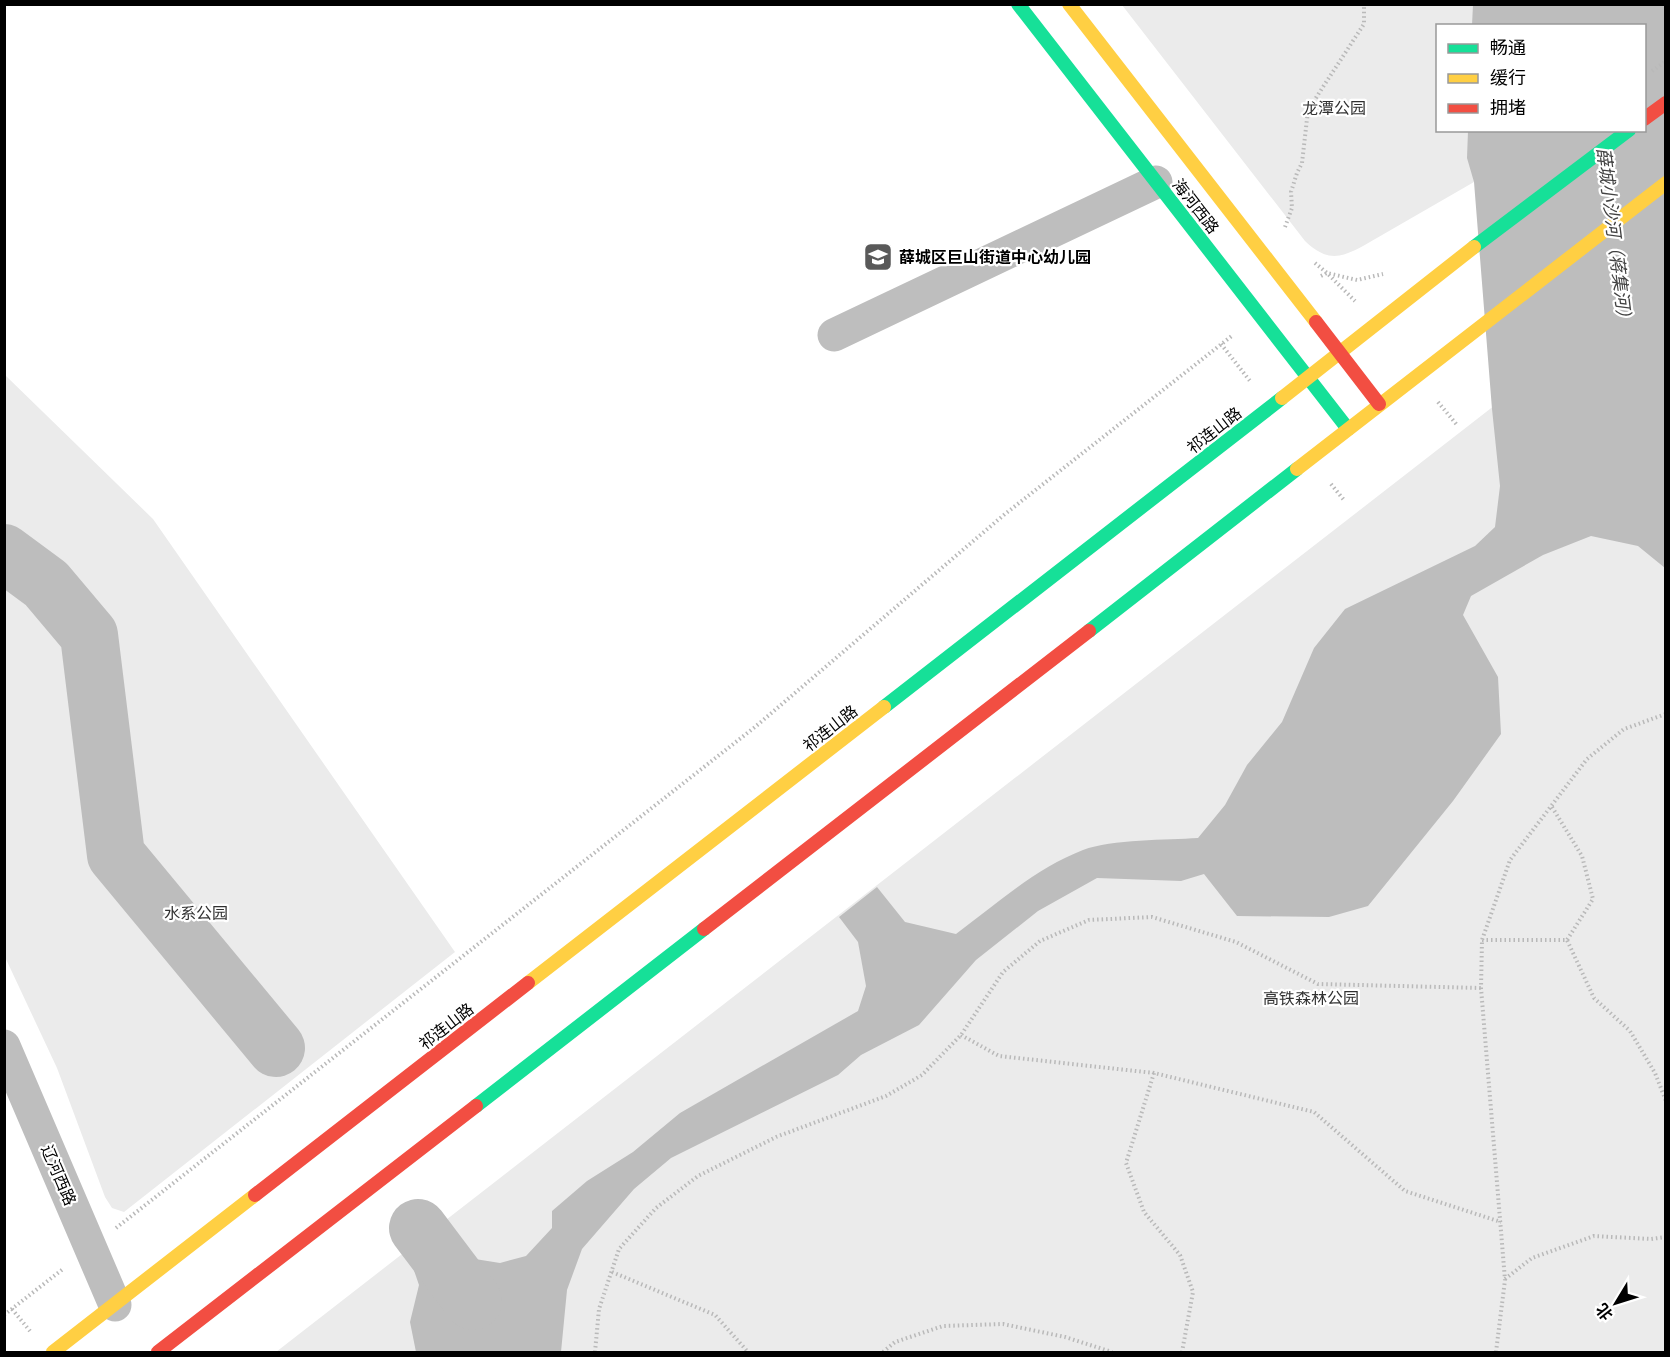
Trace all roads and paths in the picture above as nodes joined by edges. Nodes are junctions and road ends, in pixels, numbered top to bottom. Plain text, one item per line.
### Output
1 (1018, 4) edge
2 (1069, 4) edge
3 (1364, 4) edge
4 (1665, 103) edge
5 (1646, 117) edge
6 (1626, 132) edge
7 (1156, 182) junction
8 (1665, 183) edge
9 (1285, 226) dead end
10 (1327, 273) dead end
11 (1384, 274) dead end
12 (834, 335) dead end
13 (1221, 344) dead end
14 (1339, 353) junction
15 (1308, 378) junction
16 (1379, 404) junction
17 (1348, 429) junction
18 (1665, 714) edge
19 (1552, 807) junction
20 (1482, 940) junction
21 (1567, 940) junction
22 (1481, 988) junction
23 (961, 1035) junction
24 (4, 1046) edge
25 (1154, 1073) junction
26 (1665, 1101) edge
27 (1501, 1222) junction
28 (121, 1224) dead end
29 (1665, 1238) edge
30 (612, 1272) junction
31 (1505, 1280) junction
32 (115, 1305) junction
33 (53, 1353) edge
34 (158, 1353) edge
35 (595, 1353) edge
36 (748, 1353) edge
37 (884, 1353) edge
38 (1112, 1353) edge
39 (1182, 1353) edge
40 (1496, 1353) edge

1 - 7 main road, 海河西路
2 - 14 main road, 海河西路
3 - 9 path
4 - 5 main road
6 - 14 main road, 祁连山路
7 - 12 street
7 - 15 main road, 海河西路
8 - 16 main road
10 - 11 path
13 - 28 path
14 - 15 main road, 祁连山路
14 - 16 main road, 海河西路
15 - 17 main road, 海河西路
15 - 32 main road, 祁连山路
16 - 17 main road
17 - 34 main road
18 - 19 path
19 - 20 path
19 - 21 path
20 - 21 path
20 - 22 path
21 - 26 path
22 - 23 path
22 - 27 path
23 - 25 path
23 - 30 path
24 - 32 street, 辽河西路
25 - 27 path
25 - 39 path
27 - 31 path
29 - 31 path
30 - 35 path
30 - 36 path
31 - 40 path
32 - 33 main road, 祁连山路
37 - 38 path

